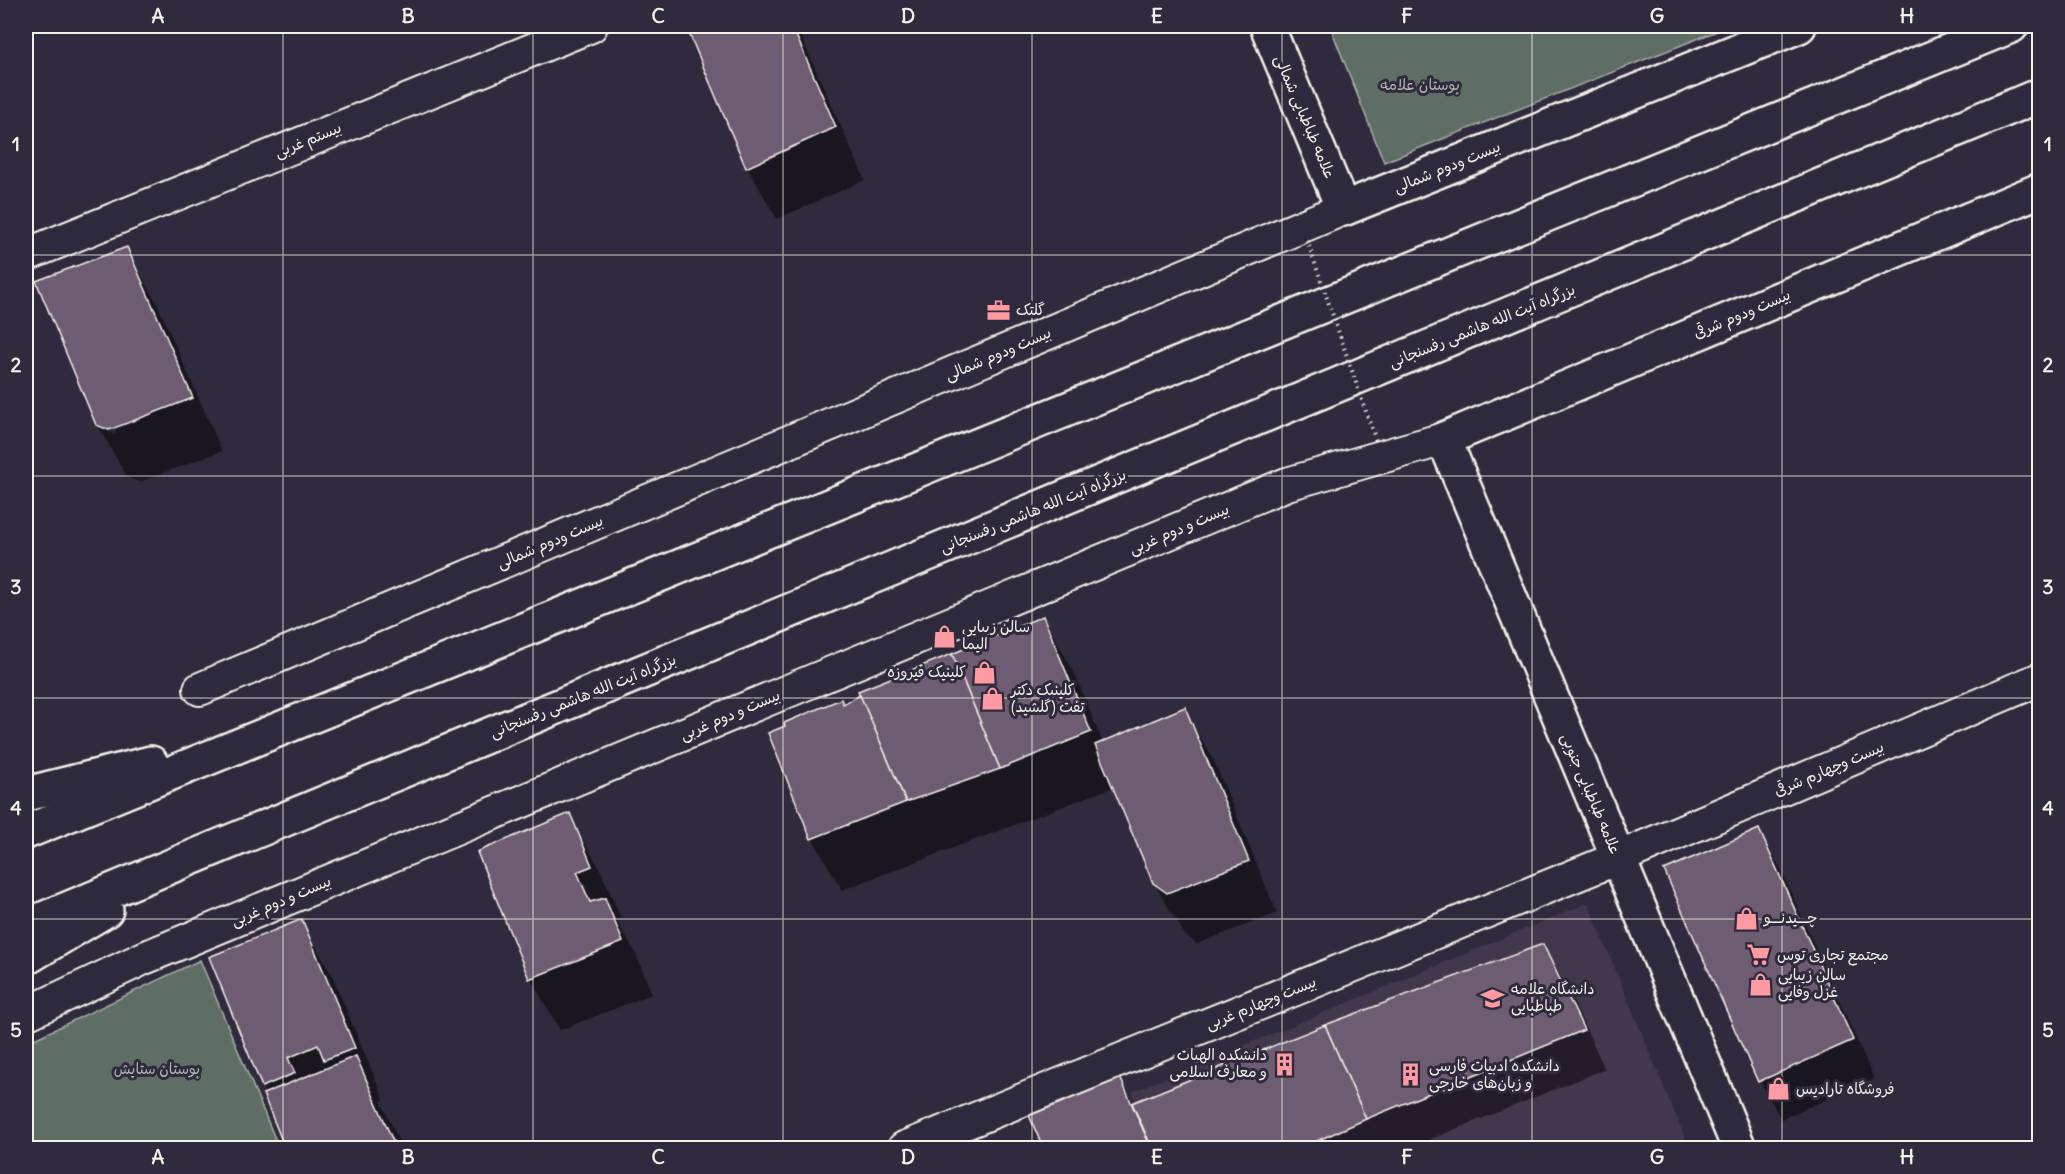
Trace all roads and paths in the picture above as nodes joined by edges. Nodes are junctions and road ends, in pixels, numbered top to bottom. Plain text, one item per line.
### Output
1 (591, 26) edge
2 (1267, 26) edge
3 (1799, 26) edge
4 (2011, 26) edge
5 (2040, 95) edge
6 (2040, 190) edge
7 (1343, 209) junction
8 (1307, 240) dead end
9 (26, 255) edge
10 (1444, 439) junction
11 (1377, 441) dead end
12 (2040, 679) edge
13 (200, 689) dead end
14 (261, 736) junction
15 (26, 794) edge
16 (26, 832) edge
17 (198, 855) junction
18 (1618, 858) junction
19 (26, 926) edge
20 (26, 958) edge
21 (26, 1014) edge
22 (904, 1149) edge
23 (1738, 1149) edge

1 - 9 street, بیستم غربی
2 - 7 main road, علامه طباطبایی شمالی
3 - 7 main road, بیست ودوم شمالی
4 - 14 main road
5 - 17 main road, بزرگراه آیت الله هاشمی رفسنجانی
6 - 10 main road, بیست ودوم شرقی
7 - 13 street, بیست ودوم شمالی
8 - 11 path, bridge
10 - 18 main road, علامه طباطبایی جنوبی
10 - 21 street, بیست و دوم غربی
12 - 18 street, بیست وچهارم شرقی
14 - 15 main road
14 - 16 main road
17 - 19 main road, بزرگراه آیت الله هاشمی رفسنجانی
17 - 20 main road
18 - 22 street, بیست وچهارم غربی
18 - 23 main road, علامه طباطبایی جنوبی

